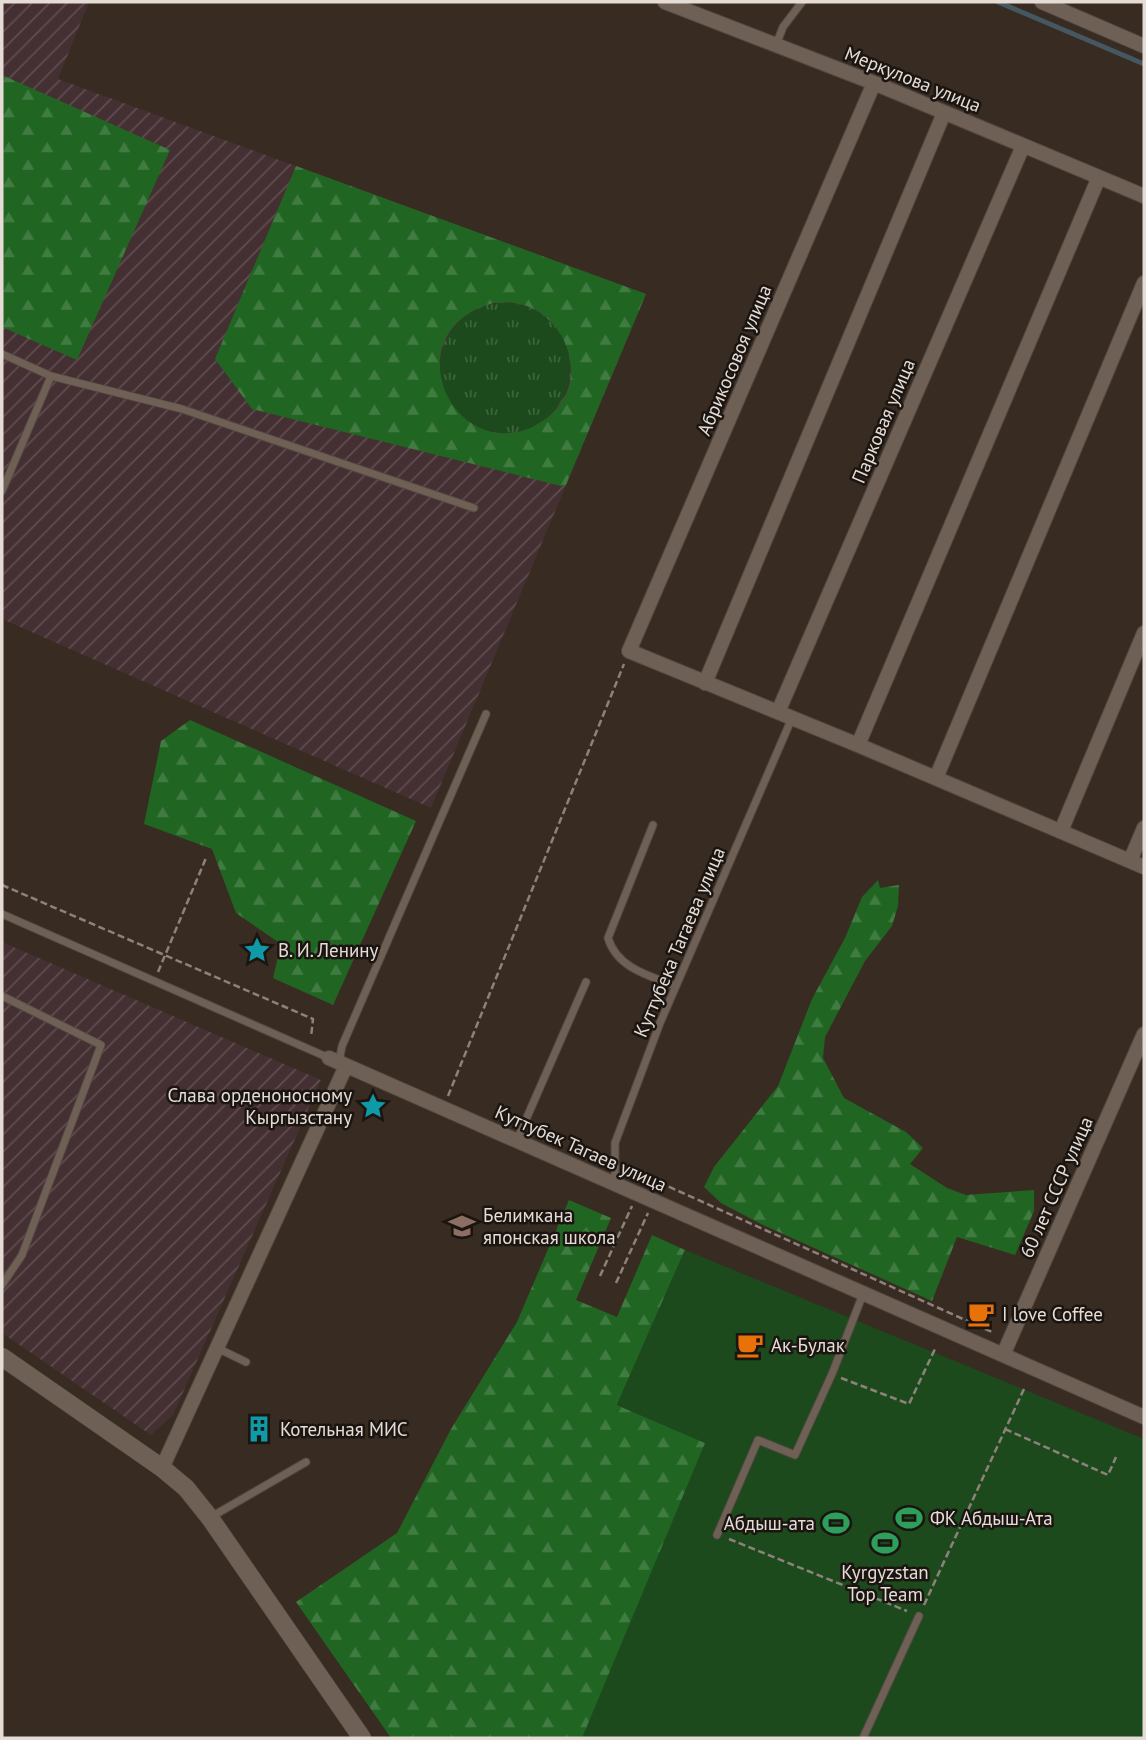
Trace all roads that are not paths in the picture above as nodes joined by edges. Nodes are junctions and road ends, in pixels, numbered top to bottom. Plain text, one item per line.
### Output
1 (665, 2) edge
2 (802, 2) edge
3 (1042, 2) edge
4 (776, 45) junction
5 (1144, 46) edge
6 (874, 83) junction
7 (944, 113) junction
8 (1023, 146) junction
9 (1099, 177) junction
10 (1144, 196) edge
11 (1144, 283) edge
12 (2, 354) edge
13 (51, 376) junction
14 (2, 491) edge
15 (474, 508) dead end
16 (1144, 633) edge
17 (705, 683) junction
18 (778, 712) junction
19 (486, 714) dead end
20 (792, 717) junction
21 (858, 745) junction
22 (936, 778) junction
23 (653, 825) dead end
24 (1144, 828) edge
25 (1061, 831) junction
26 (1130, 861) junction
27 (1144, 867) edge
28 (2, 914) edge
29 (586, 982) dead end
30 (676, 986) junction
31 (2, 996) edge
32 (1144, 1034) edge
33 (338, 1062) junction
34 (517, 1141) junction
35 (615, 1184) junction
36 (2, 1285) edge
37 (863, 1293) junction
38 (216, 1348) junction
39 (1003, 1355) junction
40 (2, 1357) edge
41 (246, 1362) dead end
42 (1144, 1417) edge
43 (306, 1462) dead end
44 (162, 1468) junction
45 (210, 1518) junction
46 (717, 1535) road end
47 (919, 1616) road end
48 (362, 1738) edge
49 (863, 1738) edge

1 - 4 street, Меркулова улица
2 - 4 lane
3 - 5 street
4 - 6 street, Меркулова улица
6 - 7 street, Меркулова улица
6 - 17 street, Абрикосовоя улица
7 - 8 street, Меркулова улица
7 - 17 street
8 - 9 street, Меркулова улица
8 - 18 street, Парковая улица
9 - 10 street, Меркулова улица
9 - 21 street
11 - 22 street
12 - 13 lane
13 - 14 lane
13 - 15 lane
16 - 25 street
17 - 18 street
18 - 20 street
19 - 33 lane
20 - 21 street
20 - 30 lane, Куттубека Тагаева улица
21 - 22 street
22 - 25 street
23 - 30 lane
24 - 26 street
25 - 26 street
26 - 27 street
28 - 33 lane, Куттубек Тагаев улица
29 - 34 lane
30 - 35 lane, Куттубека Тагаева улица
31 - 36 lane
32 - 39 street, 60 лет СССР улица
33 - 34 street, Куттубек Тагаев улица
33 - 38 street
34 - 35 street, Куттубек Тагаев улица
35 - 37 street, Куттубек Тагаев улица
37 - 39 street, Куттубек Тагаев улица
37 - 46 lane
38 - 41 lane
38 - 44 street
39 - 42 street, Куттубек Тагаев улица
40 - 44 street
43 - 45 lane
44 - 45 street
45 - 48 street
47 - 49 lane

